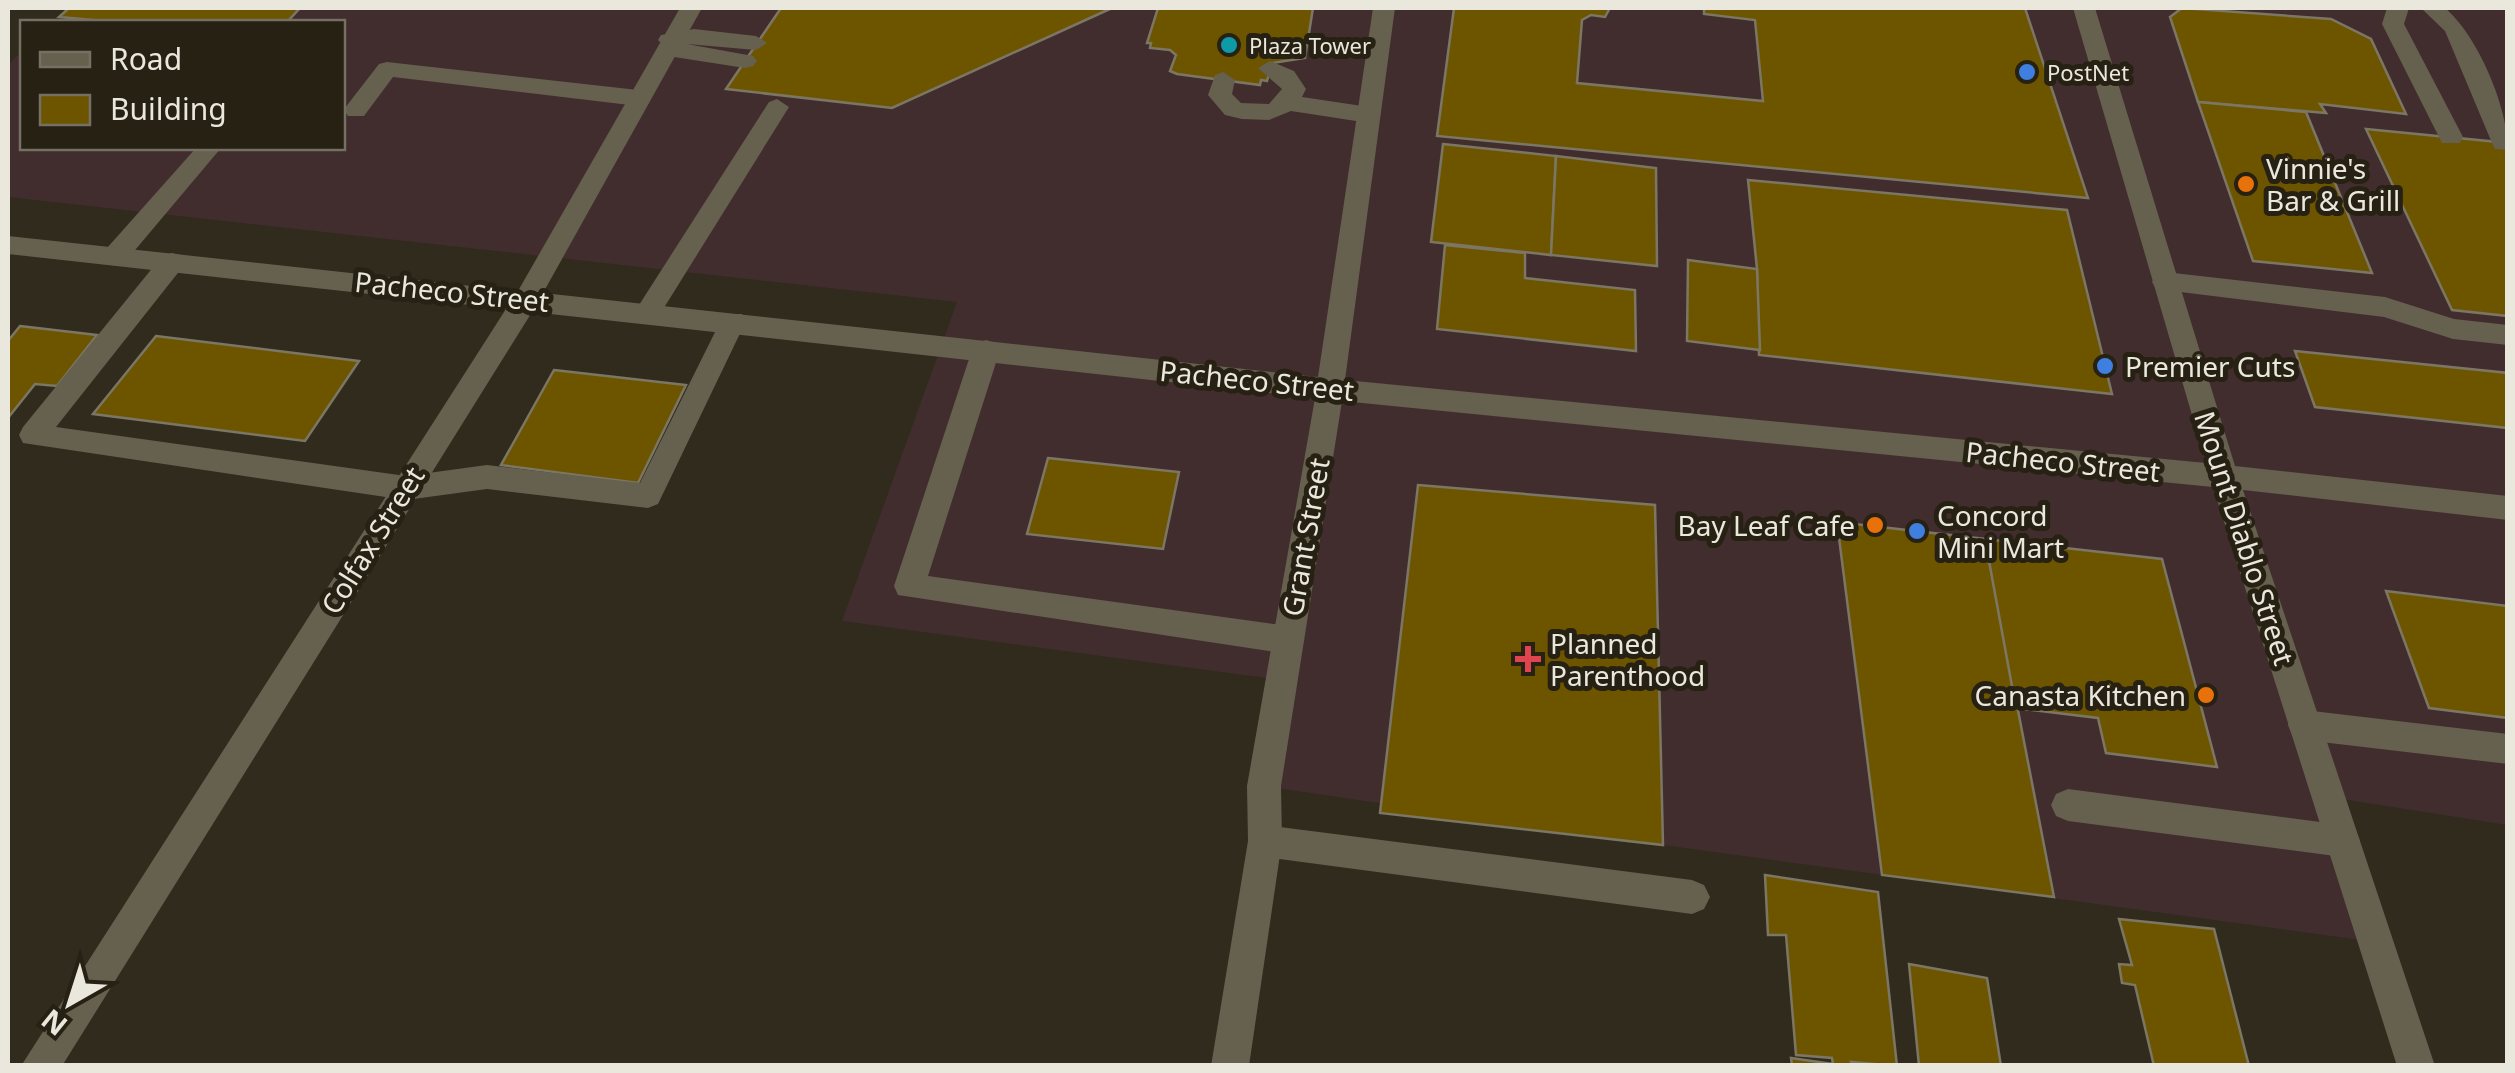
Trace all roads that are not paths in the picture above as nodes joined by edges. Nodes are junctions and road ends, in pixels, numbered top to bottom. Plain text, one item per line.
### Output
1 (691, 8) edge
2 (1384, 8) edge
3 (2084, 8) edge
4 (2398, 8) edge
5 (2432, 8) edge
6 (670, 40) junction
7 (751, 52) dead end
8 (1270, 68) dead end
9 (1223, 80) dead end
10 (638, 98) junction
11 (1288, 102) junction
12 (777, 108) dead end
13 (356, 110) dead end
14 (1369, 115) junction
15 (2451, 137) dead end
16 (2504, 143) dead end
17 (206, 150) edge
18 (8, 244) edge
19 (116, 255) junction
20 (172, 262) junction
21 (2166, 282) junction
22 (527, 298) junction
23 (648, 312) junction
24 (732, 321) junction
25 (2508, 335) edge
26 (986, 350) junction
27 (1330, 388) junction
28 (2224, 476) junction
29 (406, 488) junction
30 (2508, 508) edge
31 (1288, 640) junction
32 (2304, 725) junction
33 (2508, 749) edge
34 (2068, 805) dead end
35 (1265, 841) junction
36 (2343, 841) junction
37 (1692, 897) dead end
38 (40, 1066) edge
39 (1230, 1066) edge
40 (2416, 1066) edge

1 - 6 street, Colfax Street
2 - 14 street, Grant Street
3 - 21 street, Mount Diablo Street
4 - 15 street
5 - 16 street
6 - 7 street
6 - 10 street, Colfax Street
8 - 11 street
9 - 11 street
10 - 13 street
10 - 22 street, Colfax Street
11 - 14 street
12 - 23 street
14 - 27 street, Grant Street
17 - 19 street
18 - 19 street, Pacheco Street
19 - 20 street, Pacheco Street
20 - 22 street, Pacheco Street
20 - 29 street
21 - 25 street
21 - 28 street, Mount Diablo Street
22 - 23 street, Pacheco Street
22 - 29 street, Colfax Street
23 - 24 street, Pacheco Street
24 - 26 street, Pacheco Street
24 - 29 street
26 - 27 street, Pacheco Street
26 - 31 street
27 - 28 street, Pacheco Street
27 - 31 street, Grant Street
28 - 30 street, Pacheco Street
28 - 32 street, Mount Diablo Street
29 - 38 street, Colfax Street
31 - 35 street, Grant Street
32 - 33 street
32 - 36 street, Mount Diablo Street
34 - 36 street
35 - 37 street
35 - 39 street, Grant Street
36 - 40 street, Mount Diablo Street

